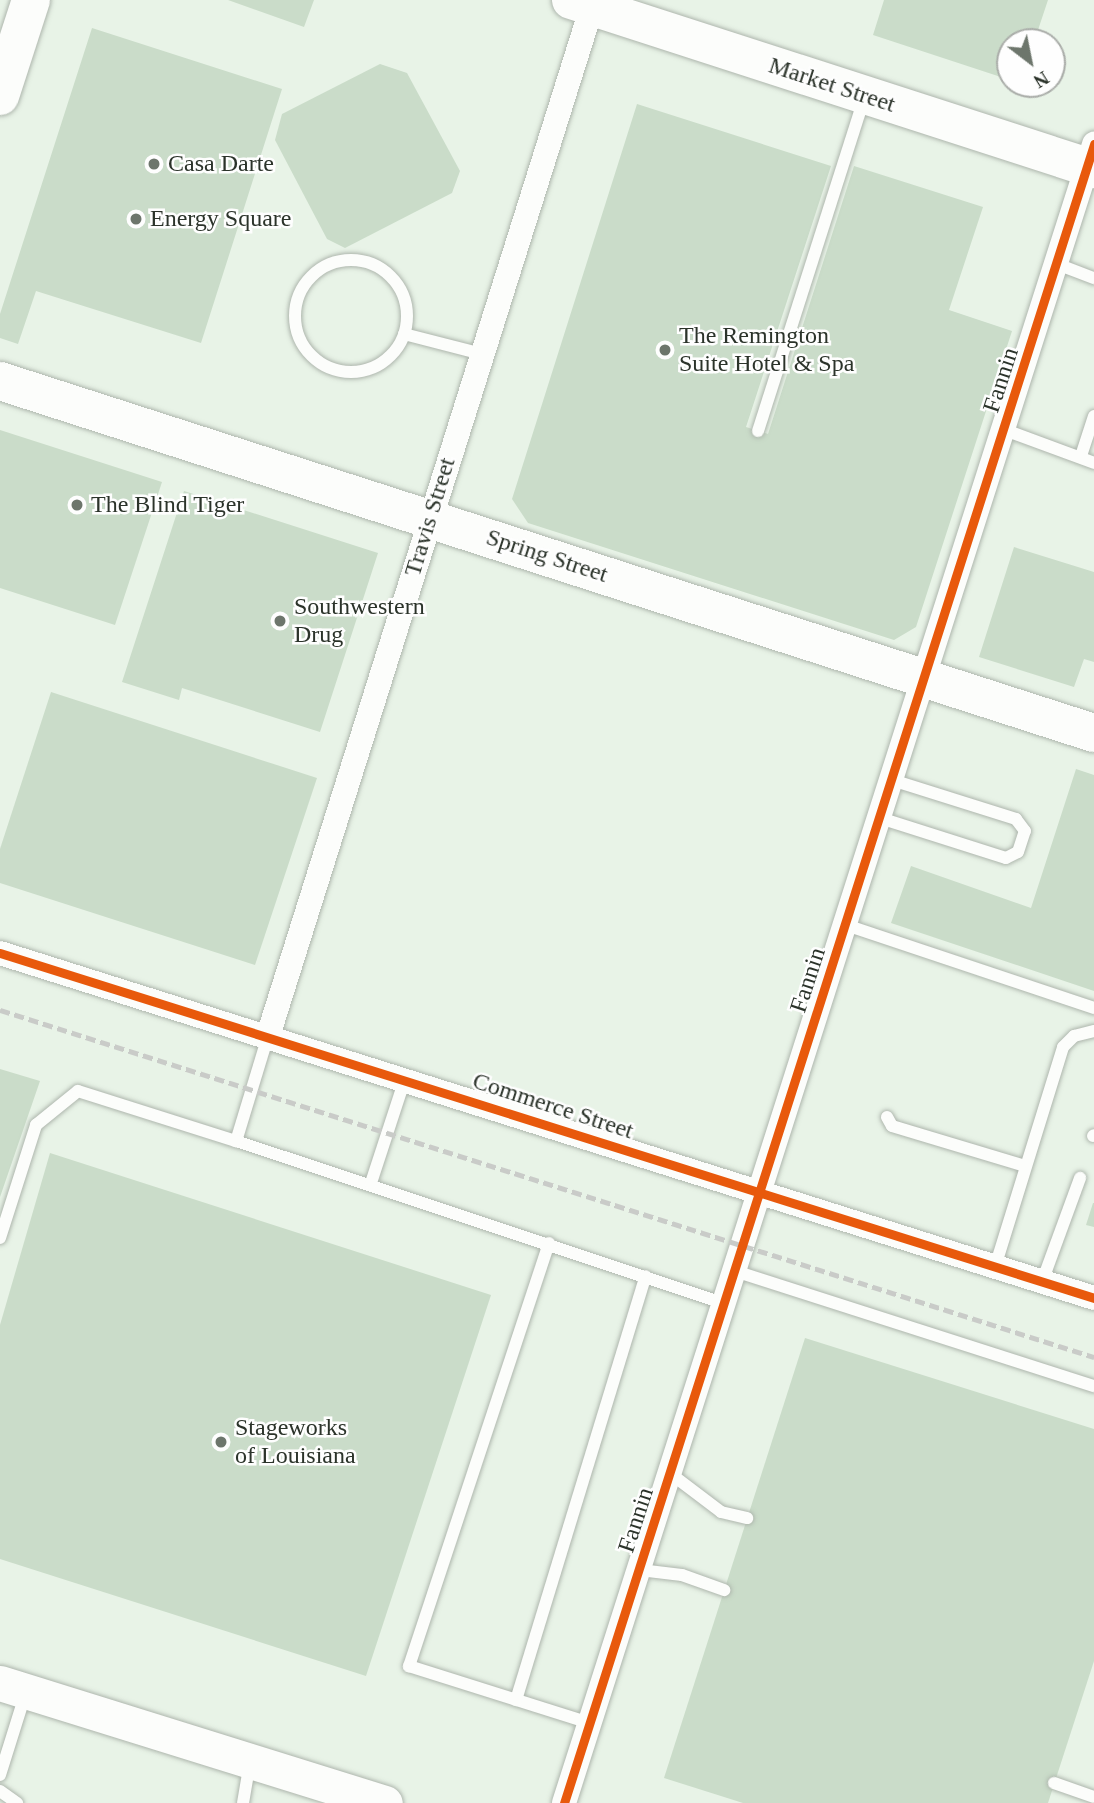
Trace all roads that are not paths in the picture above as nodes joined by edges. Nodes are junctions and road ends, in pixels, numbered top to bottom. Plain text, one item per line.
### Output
1 (31, 0) edge
2 (586, 2) edge
3 (865, 95) junction
4 (0, 96) edge
5 (1092, 160) edge
6 (1057, 264) junction
7 (1094, 278) edge
8 (404, 334) junction
9 (482, 354) junction
10 (0, 381) edge
11 (1094, 416) edge
12 (1005, 430) junction
13 (758, 431) dead end
14 (1081, 456) junction
15 (1094, 463) edge
16 (430, 518) junction
17 (925, 678) junction
18 (1094, 733) edge
19 (892, 779) junction
20 (880, 818) junction
21 (846, 925) junction
22 (0, 953) edge
23 (1094, 1009) edge
24 (1094, 1031) edge
25 (268, 1035) junction
26 (405, 1079) junction
27 (887, 1117) dead end
28 (236, 1141) junction
29 (1025, 1166) junction
30 (1080, 1178) dead end
31 (370, 1183) junction
32 (761, 1192) junction
33 (0, 1238) edge
34 (549, 1243) junction
35 (995, 1267) junction
36 (735, 1271) junction
37 (646, 1276) junction
38 (1042, 1282) junction
39 (1094, 1298) edge
40 (724, 1304) junction
41 (1094, 1386) edge
42 (670, 1474) junction
43 (747, 1518) dead end
44 (640, 1570) junction
45 (724, 1590) dead end
46 (13, 1688) edge
47 (516, 1700) junction
48 (590, 1723) junction
49 (250, 1761) junction
50 (0, 1776) edge
51 (1054, 1783) dead end
52 (0, 1791) edge
53 (1094, 1797) edge
54 (17, 1803) edge
55 (243, 1803) edge
56 (385, 1803) edge
57 (564, 1803) edge

1 - 4 main road
2 - 3 main road, Market Street
2 - 9 street, Travis Street
3 - 5 main road, Market Street
3 - 13 lane
5 - 6 street, Fannin
6 - 7 lane
6 - 12 street, Fannin
8 - 8 lane
8 - 9 lane
9 - 16 street, Travis Street
10 - 16 main road, Spring Street
11 - 14 lane
12 - 14 lane
12 - 17 street, Fannin
14 - 15 lane
16 - 17 main road, Spring Street
16 - 25 street, Travis Street
17 - 18 main road, Spring Street
17 - 19 street, Fannin
19 - 20 street, Fannin
19 - 20 lane
20 - 21 street, Fannin
21 - 23 lane
21 - 32 street, Fannin
22 - 25 street, Commerce Street
24 - 29 lane
25 - 26 street, Commerce Street
25 - 28 lane
26 - 31 lane
26 - 32 street, Commerce Street
27 - 29 lane
28 - 31 lane
28 - 33 lane
29 - 35 lane
30 - 38 lane
31 - 34 lane
32 - 35 street, Commerce Street
32 - 36 street, Fannin
34 - 37 lane
34 - 47 lane
35 - 38 street, Commerce Street
36 - 40 street, Fannin
36 - 41 lane
37 - 40 lane
37 - 47 lane
38 - 39 street, Commerce Street
40 - 42 street, Fannin
42 - 43 lane
42 - 44 street, Fannin
44 - 45 lane
44 - 48 street, Fannin
46 - 49 main road
46 - 50 lane
47 - 48 lane
48 - 57 street, Fannin
49 - 55 lane
49 - 56 main road
51 - 53 lane
52 - 54 lane

